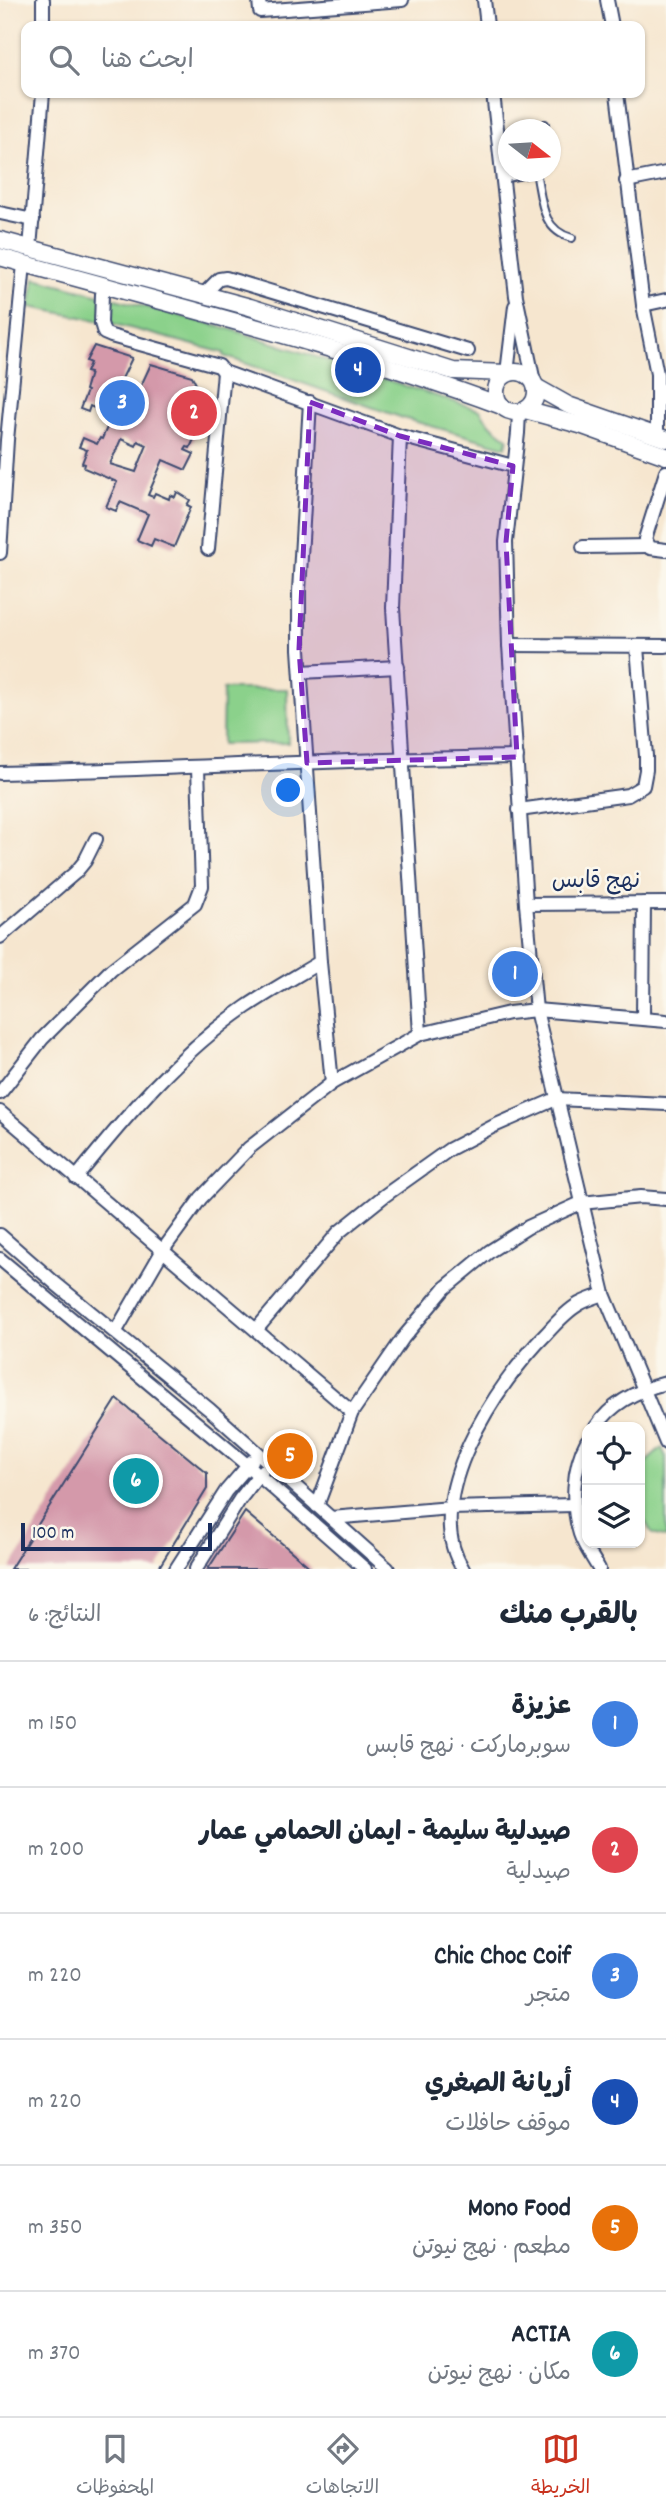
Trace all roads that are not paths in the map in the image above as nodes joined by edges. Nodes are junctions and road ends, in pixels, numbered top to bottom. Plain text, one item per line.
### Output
1 (43, 0) edge
2 (259, 0) edge
3 (402, 0) edge
4 (484, 0) edge
5 (607, 0) edge
6 (43, 21) edge
7 (486, 21) edge
8 (611, 21) edge
9 (43, 98) edge
10 (494, 98) edge
11 (618, 98) edge
12 (498, 141) edge
13 (666, 173) edge
14 (626, 181) junction
15 (502, 182) edge
16 (539, 182) edge
17 (0, 213) edge
18 (33, 220) junction
19 (572, 238) dead end
20 (0, 240) edge
21 (30, 248) junction
22 (0, 257) edge
23 (24, 264) junction
24 (102, 293) dead end
25 (204, 294) junction
26 (516, 296) junction
27 (666, 300) edge
28 (643, 305) junction
29 (468, 351) dead end
30 (224, 372) junction
31 (507, 373) junction
32 (535, 384) junction
33 (310, 402) junction
34 (502, 407) junction
35 (522, 411) junction
36 (400, 436) junction
37 (662, 437) edge
38 (666, 456) edge
39 (513, 466) junction
40 (666, 472) edge
41 (648, 546) junction
42 (583, 547) dead end
43 (208, 549) dead end
44 (666, 550) edge
45 (0, 554) edge
46 (509, 645) junction
47 (666, 646) edge
48 (637, 647) junction
49 (398, 667) junction
50 (301, 672) junction
51 (517, 757) junction
52 (402, 758) junction
53 (307, 763) junction
54 (198, 768) junction
55 (0, 773) edge
56 (519, 810) junction
57 (96, 839) dead end
58 (644, 903) junction
59 (666, 903) edge
60 (526, 904) junction
61 (0, 937) edge
62 (320, 962) junction
63 (536, 1010) junction
64 (643, 1018) junction
65 (666, 1021) edge
66 (420, 1034) junction
67 (332, 1083) junction
68 (0, 1093) edge
69 (556, 1100) junction
70 (666, 1104) edge
71 (0, 1112) edge
72 (76, 1178) junction
73 (666, 1199) edge
74 (581, 1203) junction
75 (0, 1235) edge
76 (163, 1250) junction
77 (0, 1259) edge
78 (604, 1294) junction
79 (256, 1330) junction
80 (116, 1331) junction
81 (666, 1383) edge
82 (642, 1389) junction
83 (352, 1412) junction
84 (601, 1422) edge
85 (666, 1443) edge
86 (582, 1453) edge
87 (264, 1460) junction
88 (247, 1465) junction
89 (258, 1475) junction
90 (574, 1505) junction
91 (317, 1506) junction
92 (451, 1508) junction
93 (331, 1518) junction
94 (176, 1569) edge
95 (196, 1569) edge
96 (365, 1569) edge
97 (388, 1569) edge
98 (463, 1569) edge
99 (599, 1569) edge

1 - 6 street
2 - 3 street
4 - 7 street
5 - 8 street
9 - 18 street
10 - 12 street
11 - 14 street
13 - 14 street
14 - 28 street
15 - 26 street
16 - 19 lane
17 - 18 street
18 - 21 street
20 - 21 street
21 - 25 street
22 - 23 street
23 - 34 street
23 - 45 street
24 - 30 street
25 - 29 street
25 - 31 street
26 - 31 street
26 - 32 street
27 - 28 street
28 - 37 street
30 - 33 street
30 - 43 street
31 - 32 street
31 - 34 street
32 - 35 street
32 - 37 street
33 - 36 street
33 - 50 street
34 - 35 street
35 - 38 street
35 - 39 street
36 - 39 street
36 - 49 street
39 - 46 street
40 - 41 street
41 - 42 street
41 - 44 street
46 - 48 street
46 - 51 street
47 - 48 street
48 - 56 street
49 - 50 street
49 - 52 street
50 - 53 street
51 - 52 street
51 - 56 street
52 - 53 street
52 - 66 street
53 - 54 street
53 - 62 street
54 - 55 street
54 - 68 street
56 - 60 street
57 - 61 street
58 - 59 street, نهج قابس
58 - 60 street, نهج قابس
58 - 64 street
60 - 63 street
62 - 67 street
62 - 72 street
63 - 64 street
63 - 66 street
63 - 69 street
64 - 65 street
66 - 67 street
67 - 76 street
69 - 70 street
69 - 74 street
69 - 79 street
71 - 72 street
72 - 76 street
73 - 74 street
74 - 78 street
74 - 83 street
75 - 80 street
76 - 79 street
76 - 80 street
77 - 88 street
78 - 82 street
78 - 92 street
79 - 83 street
80 - 87 street
81 - 82 street
82 - 84 street
82 - 85 street
83 - 91 street
86 - 90 street
87 - 88 street
87 - 89 street
87 - 91 street
88 - 89 street
88 - 94 street
89 - 95 street
89 - 96 street
90 - 92 street
90 - 99 street
91 - 93 street
92 - 93 street
92 - 98 street
93 - 97 street

